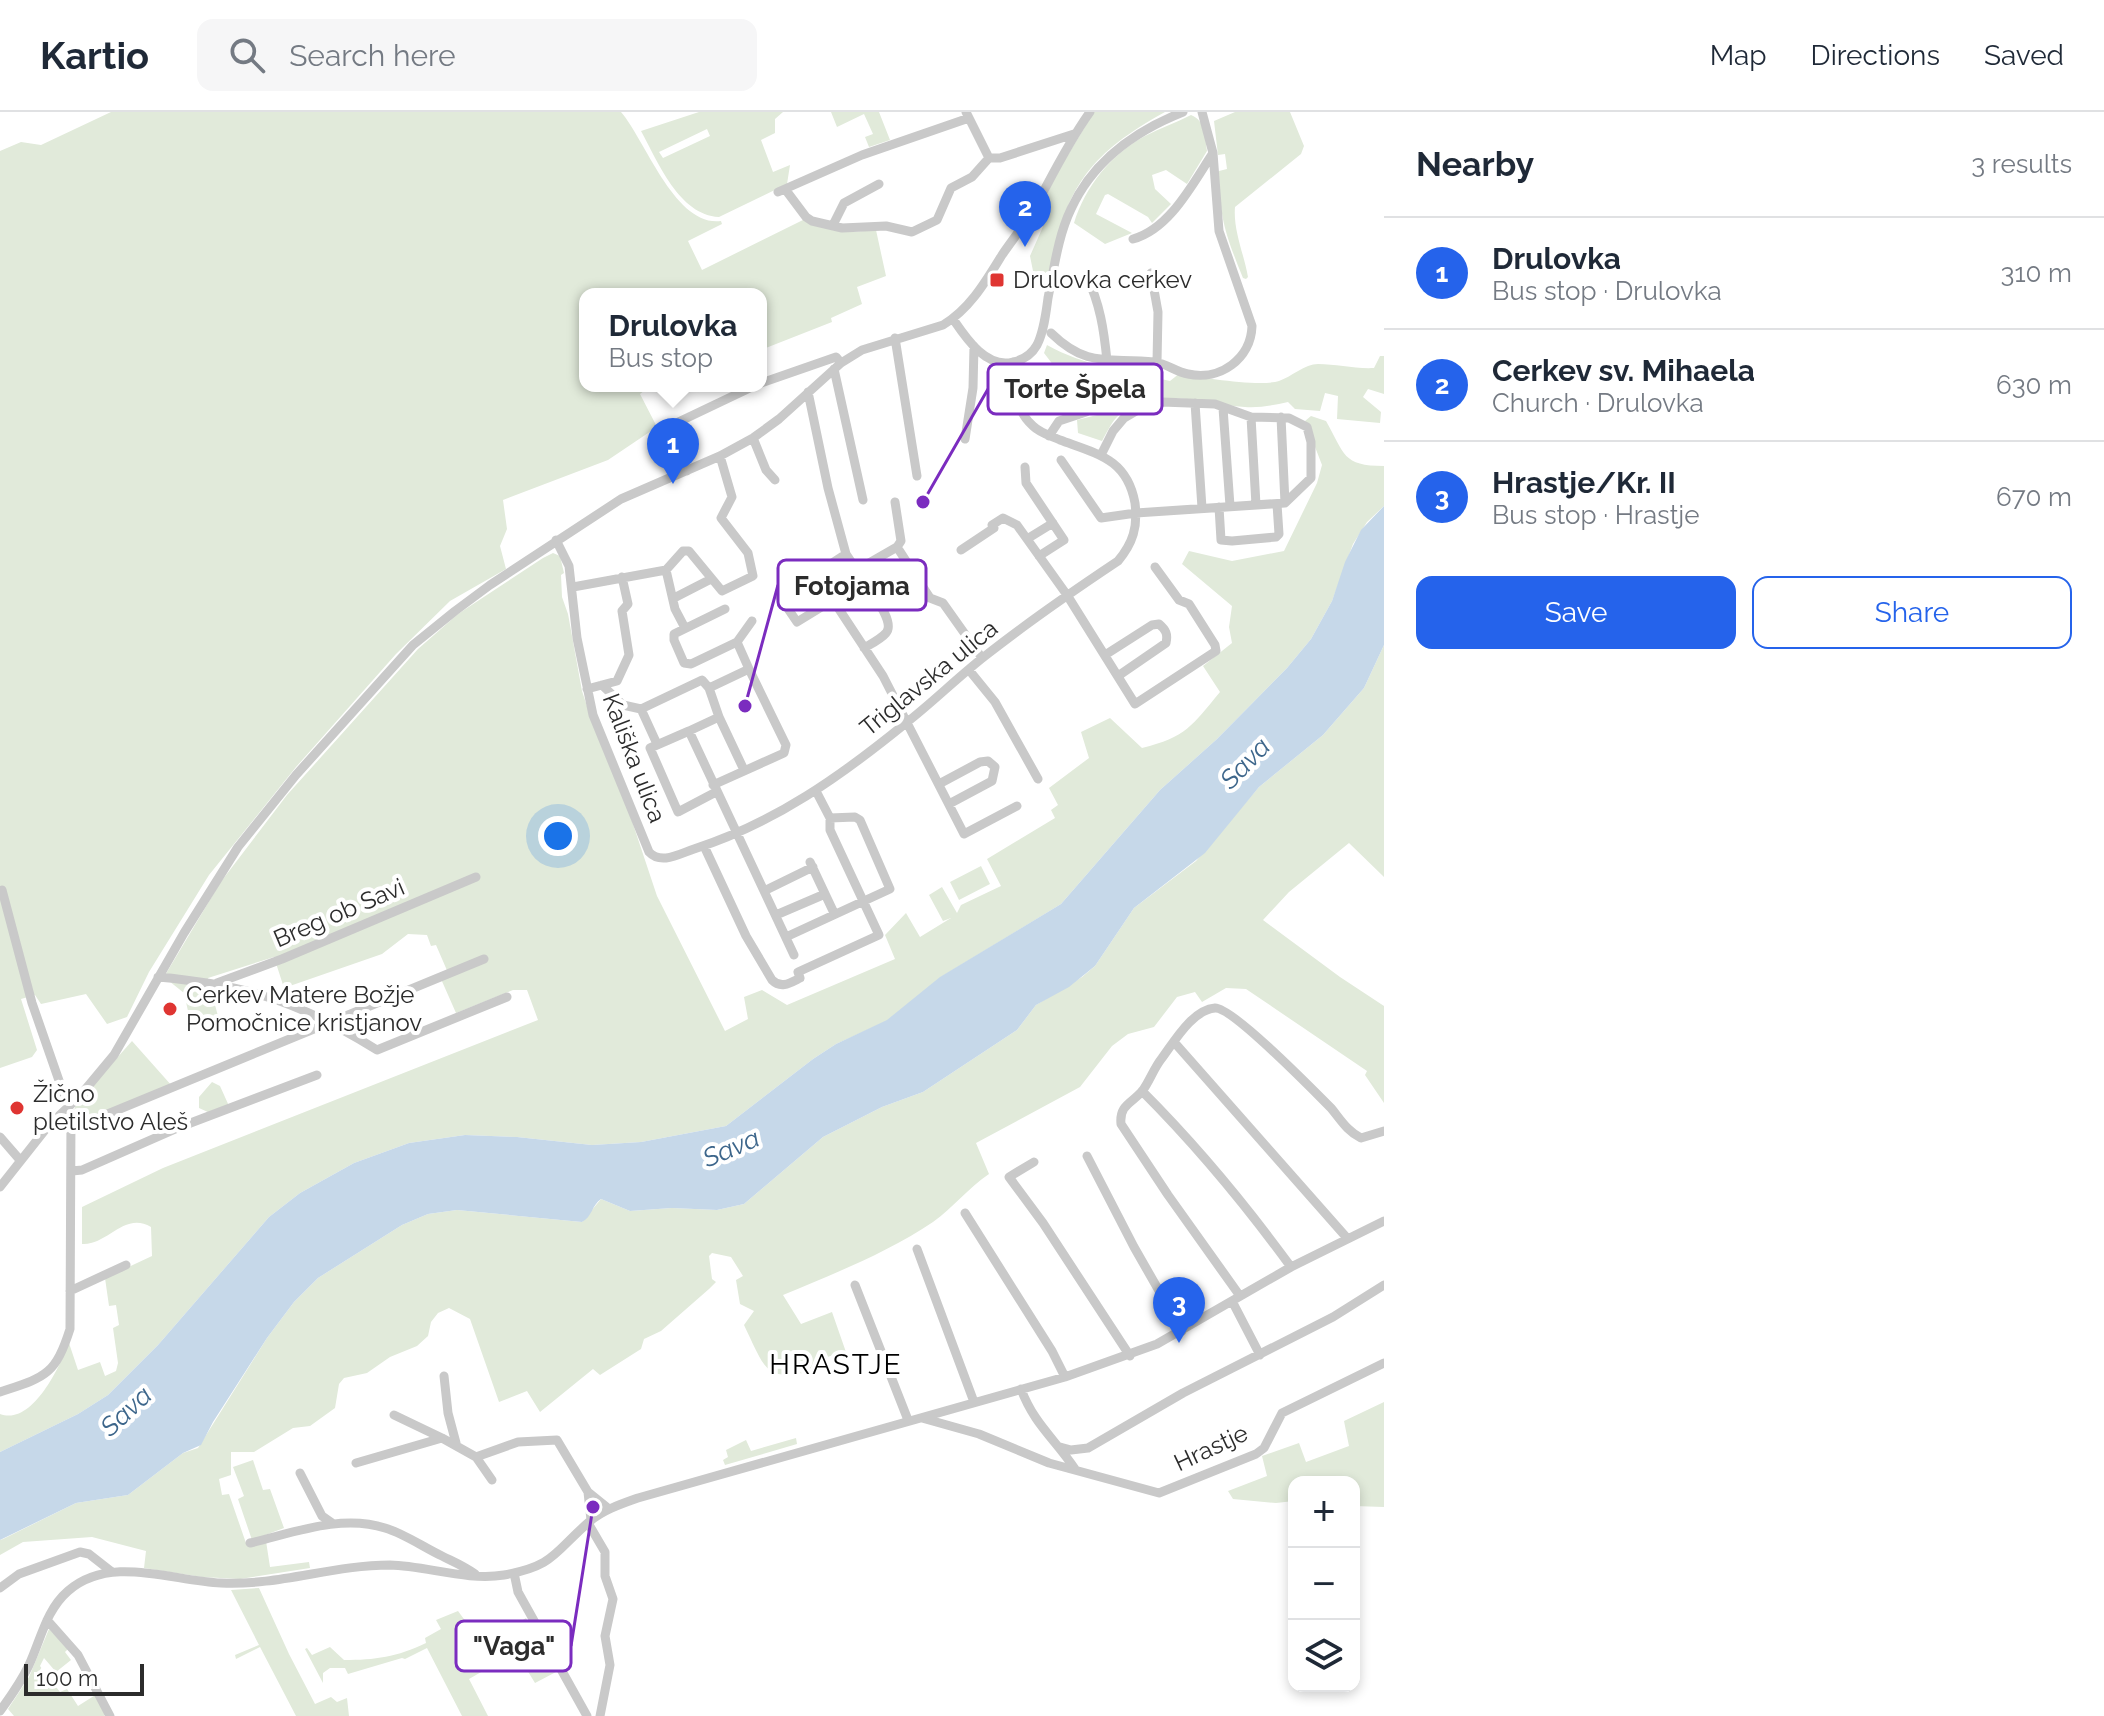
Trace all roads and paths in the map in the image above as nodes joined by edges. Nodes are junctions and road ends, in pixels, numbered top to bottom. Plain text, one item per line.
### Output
1 (1090, 112) edge
2 (1183, 112) edge
3 (1202, 112) edge
4 (967, 115) edge
5 (1074, 134) junction
6 (1213, 153) junction
7 (989, 158) junction
8 (879, 184) dead end
9 (833, 225) junction
10 (1133, 239) dead end
11 (1151, 273) dead end
12 (1086, 275) dead end
13 (953, 319) junction
14 (1051, 333) dead end
15 (895, 338) junction
16 (974, 346) junction
17 (1107, 361) junction
18 (1157, 362) junction
19 (1010, 363) junction
20 (838, 366) junction
21 (767, 381) edge
22 (741, 392) edge
23 (808, 392) junction
24 (1195, 403) junction
25 (1223, 408) junction
26 (1086, 412) dead end
27 (1251, 417) junction
28 (1281, 417) junction
29 (1049, 436) junction
30 (753, 438) junction
31 (965, 439) dead end
32 (1101, 455) junction
33 (720, 456) junction
34 (1061, 460) dead end
35 (1025, 467) dead end
36 (687, 471) junction
37 (917, 476) dead end
38 (775, 480) dead end
39 (863, 500) dead end
40 (895, 502) dead end
41 (1281, 504) junction
42 (1256, 505) junction
43 (1224, 507) junction
44 (1202, 508) junction
45 (1136, 513) junction
46 (1053, 523) junction
47 (1027, 539) junction
48 (556, 540) junction
49 (897, 547) junction
50 (961, 550) dead end
51 (846, 554) junction
52 (1039, 556) junction
53 (1155, 567) dead end
54 (666, 570) junction
55 (857, 570) junction
56 (622, 577) junction
57 (711, 579) junction
58 (864, 581) junction
59 (573, 587) junction
60 (1067, 595) junction
61 (674, 598) junction
62 (833, 600) junction
63 (725, 609) dead end
64 (752, 621) dead end
65 (685, 628) junction
66 (737, 642) junction
67 (864, 648) junction
68 (1105, 655) junction
69 (982, 658) junction
70 (691, 664) junction
71 (749, 669) junction
72 (969, 670) junction
73 (1118, 676) junction
74 (706, 684) junction
75 (602, 685) junction
76 (587, 689) junction
77 (641, 709) junction
78 (719, 717) junction
79 (907, 723) junction
80 (689, 731) junction
81 (657, 744) junction
82 (744, 770) junction
83 (1038, 779) dead end
84 (939, 784) junction
85 (715, 788) junction
86 (816, 791) junction
87 (949, 804) junction
88 (1017, 806) dead end
89 (830, 818) junction
90 (736, 833) junction
91 (704, 846) junction
92 (476, 877) dead end
93 (2, 890) dead end
94 (764, 891) junction
95 (825, 894) junction
96 (863, 901) junction
97 (834, 913) junction
98 (776, 915) junction
99 (786, 937) junction
100 (794, 955) dead end
101 (484, 959) dead end
102 (158, 977) junction
103 (217, 983) junction
104 (507, 997) dead end
105 (333, 1022) junction
106 (1174, 1042) junction
107 (317, 1075) dead end
108 (1142, 1091) junction
109 (68, 1106) junction
110 (72, 1125) junction
111 (1384, 1131) edge
112 (0, 1137) edge
113 (1087, 1156) dead end
114 (20, 1160) junction
115 (1034, 1162) dead end
116 (72, 1171) junction
117 (0, 1187) edge
118 (965, 1213) dead end
119 (1384, 1221) edge
120 (1347, 1238) junction
121 (917, 1249) dead end
122 (126, 1265) dead end
123 (1291, 1267) junction
124 (855, 1285) dead end
125 (1384, 1285) edge
126 (70, 1291) junction
127 (1236, 1299) junction
128 (1182, 1331) junction
129 (1260, 1355) junction
130 (1130, 1356) junction
131 (1384, 1363) edge
132 (444, 1376) dead end
133 (1065, 1377) junction
134 (1021, 1389) junction
135 (0, 1392) edge
136 (974, 1402) junction
137 (394, 1415) dead end
138 (919, 1417) junction
139 (908, 1420) junction
140 (442, 1438) junction
141 (456, 1443) junction
142 (1060, 1447) junction
143 (476, 1457) junction
144 (356, 1463) dead end
145 (1075, 1469) junction
146 (300, 1473) dead end
147 (492, 1480) dead end
148 (588, 1492) junction
149 (609, 1509) junction
150 (589, 1522) junction
151 (332, 1523) junction
152 (250, 1543) dead end
153 (112, 1572) junction
154 (514, 1573) junction
155 (477, 1576) junction
156 (0, 1588) edge
157 (47, 1620) junction
158 (0, 1711) edge
159 (110, 1716) edge
160 (587, 1716) edge
161 (600, 1716) edge

1 - 5 street
2 - 19 street
3 - 6 street
4 - 7 street
4 - 9 street
5 - 7 street
5 - 13 street
6 - 10 street
6 - 18 street
7 - 9 street
8 - 9 street
11 - 18 street
12 - 17 street
13 - 15 street
13 - 16 street
14 - 17 street
15 - 20 street
15 - 37 street
16 - 19 street
16 - 31 street
17 - 18 street
19 - 29 street
20 - 21 street
20 - 23 street
20 - 39 street
22 - 36 street
23 - 30 street
23 - 51 street
24 - 25 street
24 - 32 street
24 - 44 street
25 - 27 street
25 - 43 street
26 - 29 street
27 - 28 street
27 - 42 street
28 - 41 street
28 - 41 street
29 - 32 street
30 - 33 street
30 - 38 street
32 - 45 street
33 - 36 street
33 - 57 street
34 - 45 street
35 - 46 street
36 - 48 street
40 - 49 street
41 - 42 street
41 - 43 street
42 - 43 street
43 - 44 street
44 - 45 street
45 - 60 street, Triglavska ulica
46 - 47 street
46 - 52 street
47 - 50 street
47 - 52 street
48 - 59 street, Kališka ulica
48 - 102 street
49 - 55 street
49 - 69 street
51 - 55 street
51 - 62 street
52 - 60 street
53 - 73 street
54 - 56 street
54 - 57 street
54 - 61 street
55 - 58 street
56 - 59 street
56 - 75 street
57 - 61 street
58 - 62 street
58 - 67 street
59 - 76 street, Kališka ulica
60 - 68 street
60 - 69 street, Triglavska ulica
61 - 65 street
62 - 67 street
63 - 65 street
64 - 66 street
65 - 70 street
66 - 70 street
66 - 71 street
67 - 79 street
68 - 73 street
68 - 73 street
69 - 72 street, Triglavska ulica
70 - 74 street
71 - 74 street, Kališka ulica
71 - 82 street, Kališka ulica
72 - 79 street, Triglavska ulica
72 - 83 street
74 - 77 street, Kališka ulica
74 - 78 street
75 - 76 street
75 - 77 street
76 - 91 street, Kališka ulica
77 - 81 street, Kališka ulica
78 - 80 street, Kališka ulica
78 - 82 street
79 - 84 street
79 - 86 street, Triglavska ulica
80 - 81 street, Kališka ulica
80 - 85 street
81 - 85 street, Kališka ulica
82 - 85 street, Kališka ulica
84 - 87 street
84 - 87 street
85 - 90 street
86 - 89 street
86 - 90 street, Kališka ulica
87 - 88 street
89 - 96 street
89 - 96 street
90 - 91 street, Kališka ulica
90 - 94 street
91 - 96 street
92 - 103 street, Breg ob Savi
93 - 109 street
94 - 95 street
94 - 98 street
95 - 97 street
95 - 98 street
96 - 97 street
97 - 99 street
98 - 99 street
99 - 100 street
101 - 105 street
102 - 103 street, Breg ob Savi
102 - 109 street
103 - 105 street, Breg ob Savi
104 - 105 street, Breg ob Savi
105 - 110 street
106 - 108 street
106 - 111 street
106 - 120 street
107 - 116 street
108 - 123 street
108 - 127 street
109 - 110 street
109 - 114 street
110 - 116 street
112 - 114 street
113 - 128 street
114 - 117 street
115 - 130 street
116 - 126 street
118 - 133 street
119 - 120 street
120 - 123 street
121 - 136 street
122 - 126 street
123 - 127 street
124 - 139 street
125 - 129 street
126 - 135 street
127 - 128 street
127 - 129 street
128 - 130 street
129 - 142 street
130 - 133 street
131 - 145 street, Hrastje
132 - 141 street
133 - 134 street
134 - 136 street
134 - 142 street
136 - 138 street
137 - 140 street
138 - 139 street
138 - 145 street, Hrastje
139 - 149 street
140 - 141 street
140 - 144 street
141 - 143 street
142 - 145 street
143 - 147 street
143 - 148 street
146 - 151 street
148 - 149 street
148 - 150 street
149 - 150 street
150 - 154 street
150 - 161 street
151 - 152 street
151 - 155 street
153 - 155 street
153 - 156 street
153 - 157 street
154 - 155 street
154 - 160 street
157 - 158 street
157 - 159 street

